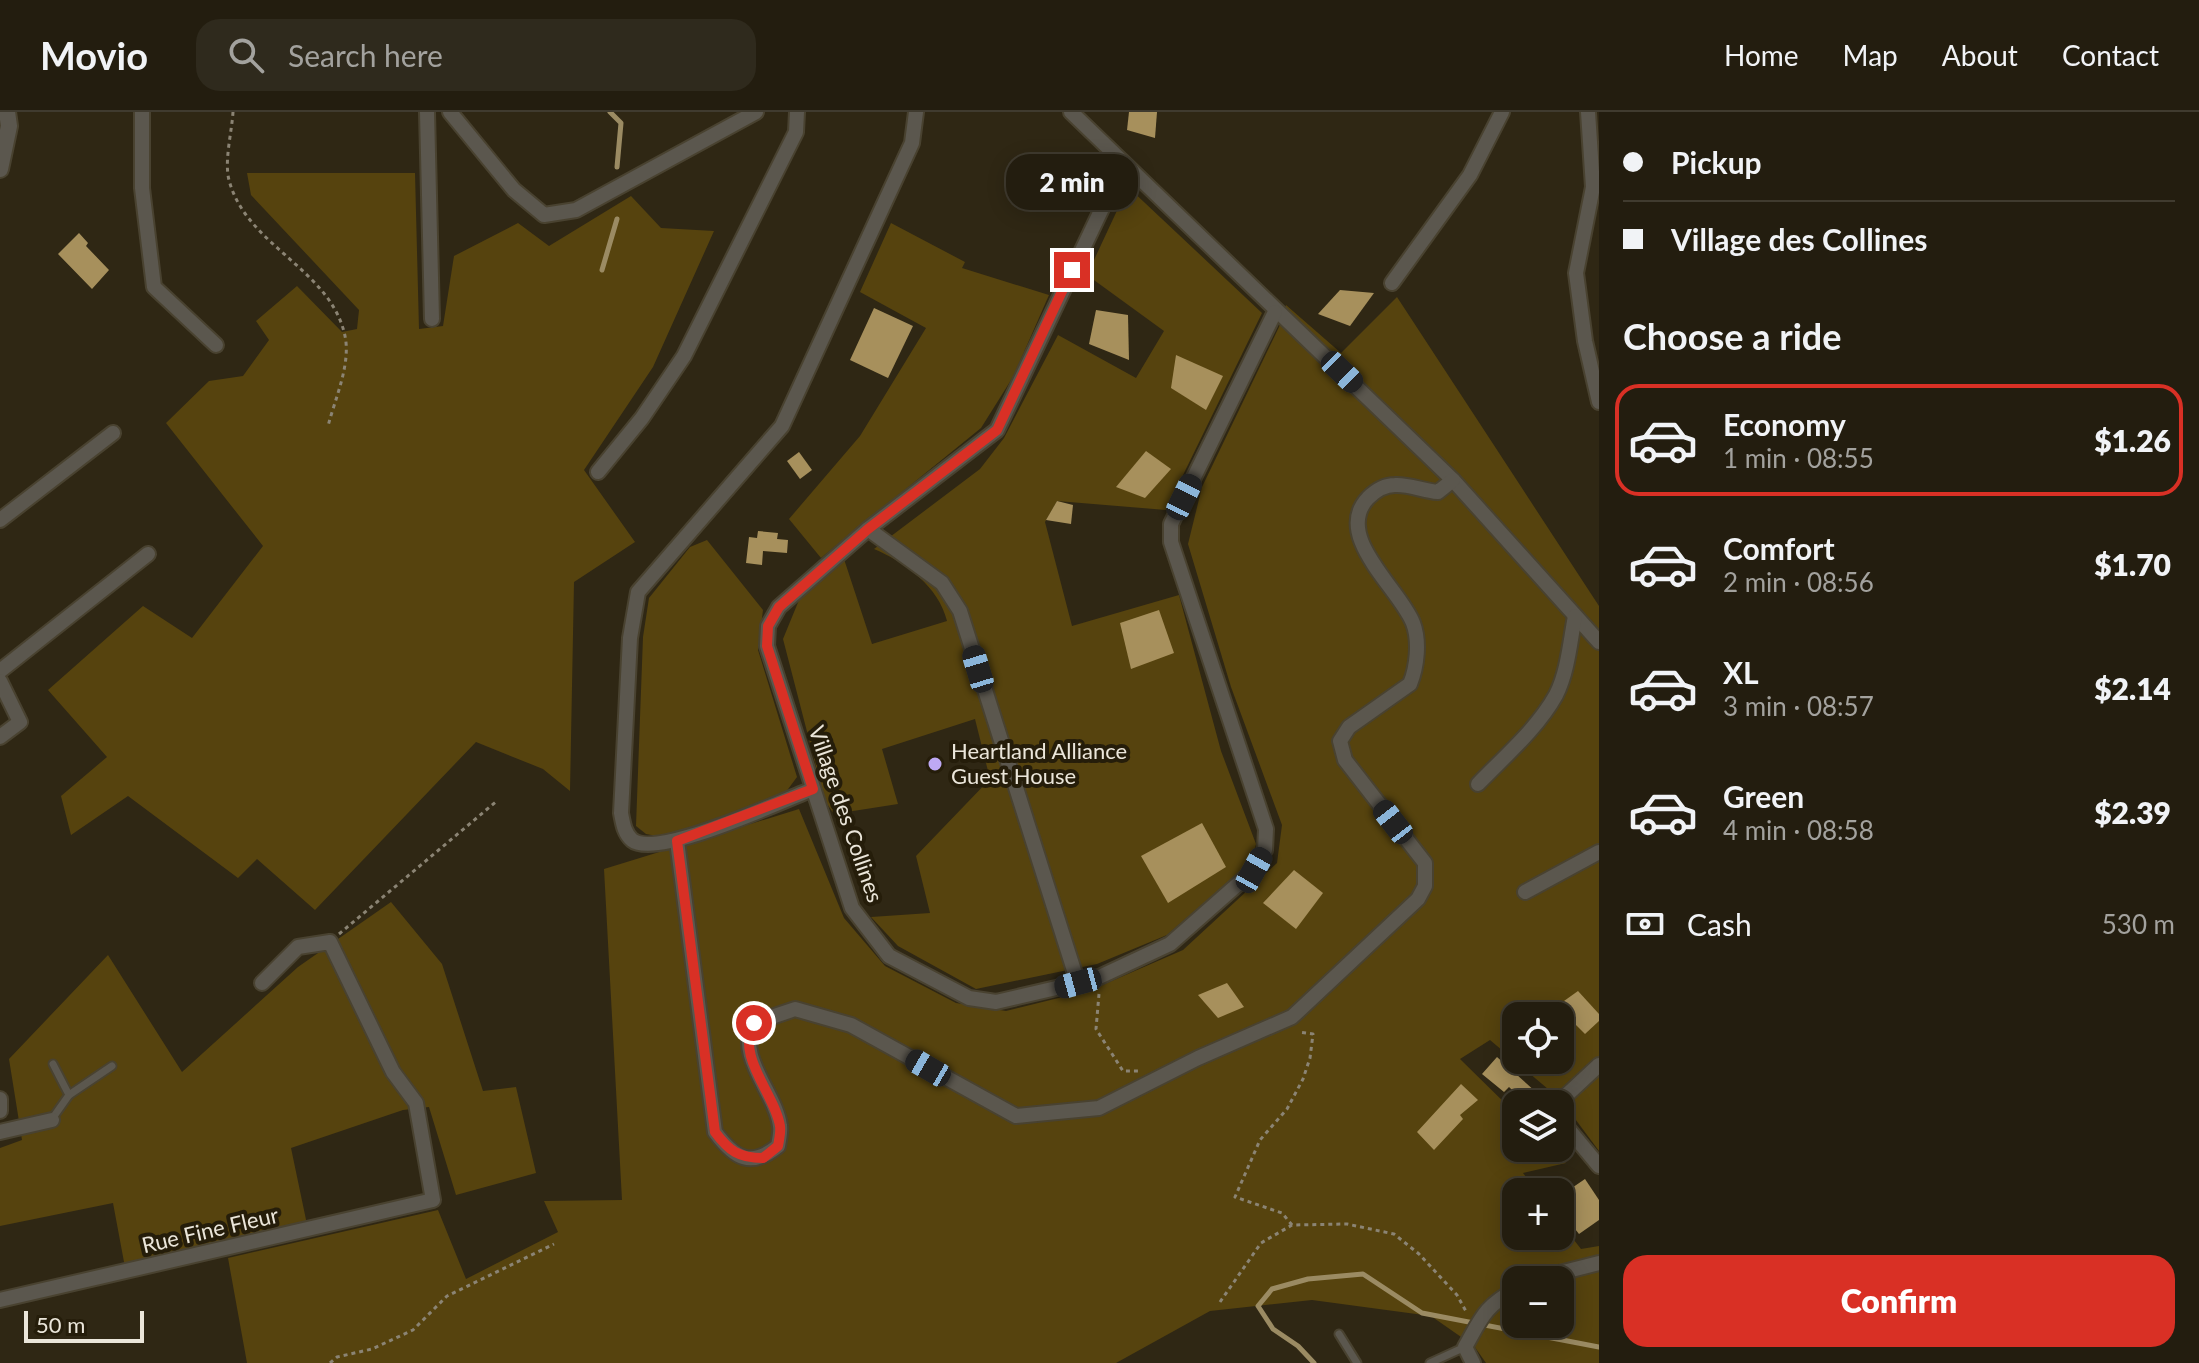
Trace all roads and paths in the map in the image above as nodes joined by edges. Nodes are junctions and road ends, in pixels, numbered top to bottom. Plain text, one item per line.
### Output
1 (7, 112) edge
2 (142, 112) edge
3 (233, 112) edge
4 (427, 112) edge
5 (450, 112) edge
6 (756, 112) edge
7 (797, 112) edge
8 (916, 112) edge
9 (1071, 112) edge
10 (1502, 112) edge
11 (1588, 112) edge
12 (1123, 164) junction
13 (0, 169) edge
14 (1392, 283) dead end
15 (1275, 312) junction
16 (432, 319) dead end
17 (216, 345) dead end
18 (1599, 402) edge
19 (328, 426) dead end
20 (113, 433) dead end
21 (598, 472) dead end
22 (1453, 480) junction
23 (0, 520) edge
24 (868, 529) junction
25 (148, 554) dead end
26 (1575, 616) junction
27 (1599, 642) edge
28 (0, 671) edge
29 (0, 681) edge
30 (0, 737) edge
31 (1478, 784) dead end
32 (813, 789) junction
33 (498, 800) dead end
34 (677, 841) junction
35 (1599, 852) edge
36 (1525, 892) dead end
37 (330, 942) junction
38 (1095, 979) junction
39 (262, 983) dead end
40 (1078, 983) junction
41 (1289, 1030) dead end
42 (53, 1064) dead end
43 (1599, 1065) edge
44 (112, 1066) dead end
45 (1145, 1071) dead end
46 (1572, 1090) edge
47 (69, 1095) junction
48 (0, 1099) edge
49 (0, 1111) edge
50 (52, 1120) joint
51 (0, 1132) edge
52 (1574, 1136) edge
53 (1599, 1166) edge
54 (1292, 1225) junction
55 (554, 1244) dead end
56 (1599, 1263) edge
57 (1574, 1269) edge
58 (1502, 1297) edge
59 (0, 1300) edge
60 (1220, 1302) dead end
61 (1476, 1322) junction
62 (1339, 1334) dead end
63 (1465, 1347) junction
64 (330, 1363) edge
65 (1357, 1363) edge
66 (1430, 1363) edge
67 (1473, 1363) edge

1 - 13 street
2 - 17 street
3 - 19 path
4 - 16 street
5 - 6 street
7 - 21 street
8 - 34 street
9 - 12 street
10 - 14 street
11 - 18 street
12 - 15 street
12 - 24 street, Village des Collines
15 - 22 street
15 - 38 street, Village des Collines
20 - 23 street
22 - 26 street
22 - 34 street
24 - 32 street, Village des Collines
24 - 40 street
25 - 28 street
26 - 27 street
26 - 31 street
29 - 30 street
32 - 34 street
32 - 40 street, Village des Collines
33 - 37 path
35 - 36 street
37 - 39 street
37 - 59 street, Rue Fine Fleur
38 - 40 street, Village des Collines
38 - 45 path
41 - 54 path
42 - 47 lane
43 - 46 street
44 - 47 lane
47 - 50 lane
48 - 49 street
50 - 51 street
52 - 53 street
54 - 60 path
54 - 61 path
55 - 64 path
56 - 57 street
58 - 61 street
61 - 63 street
62 - 65 lane
63 - 66 lane
63 - 67 street

